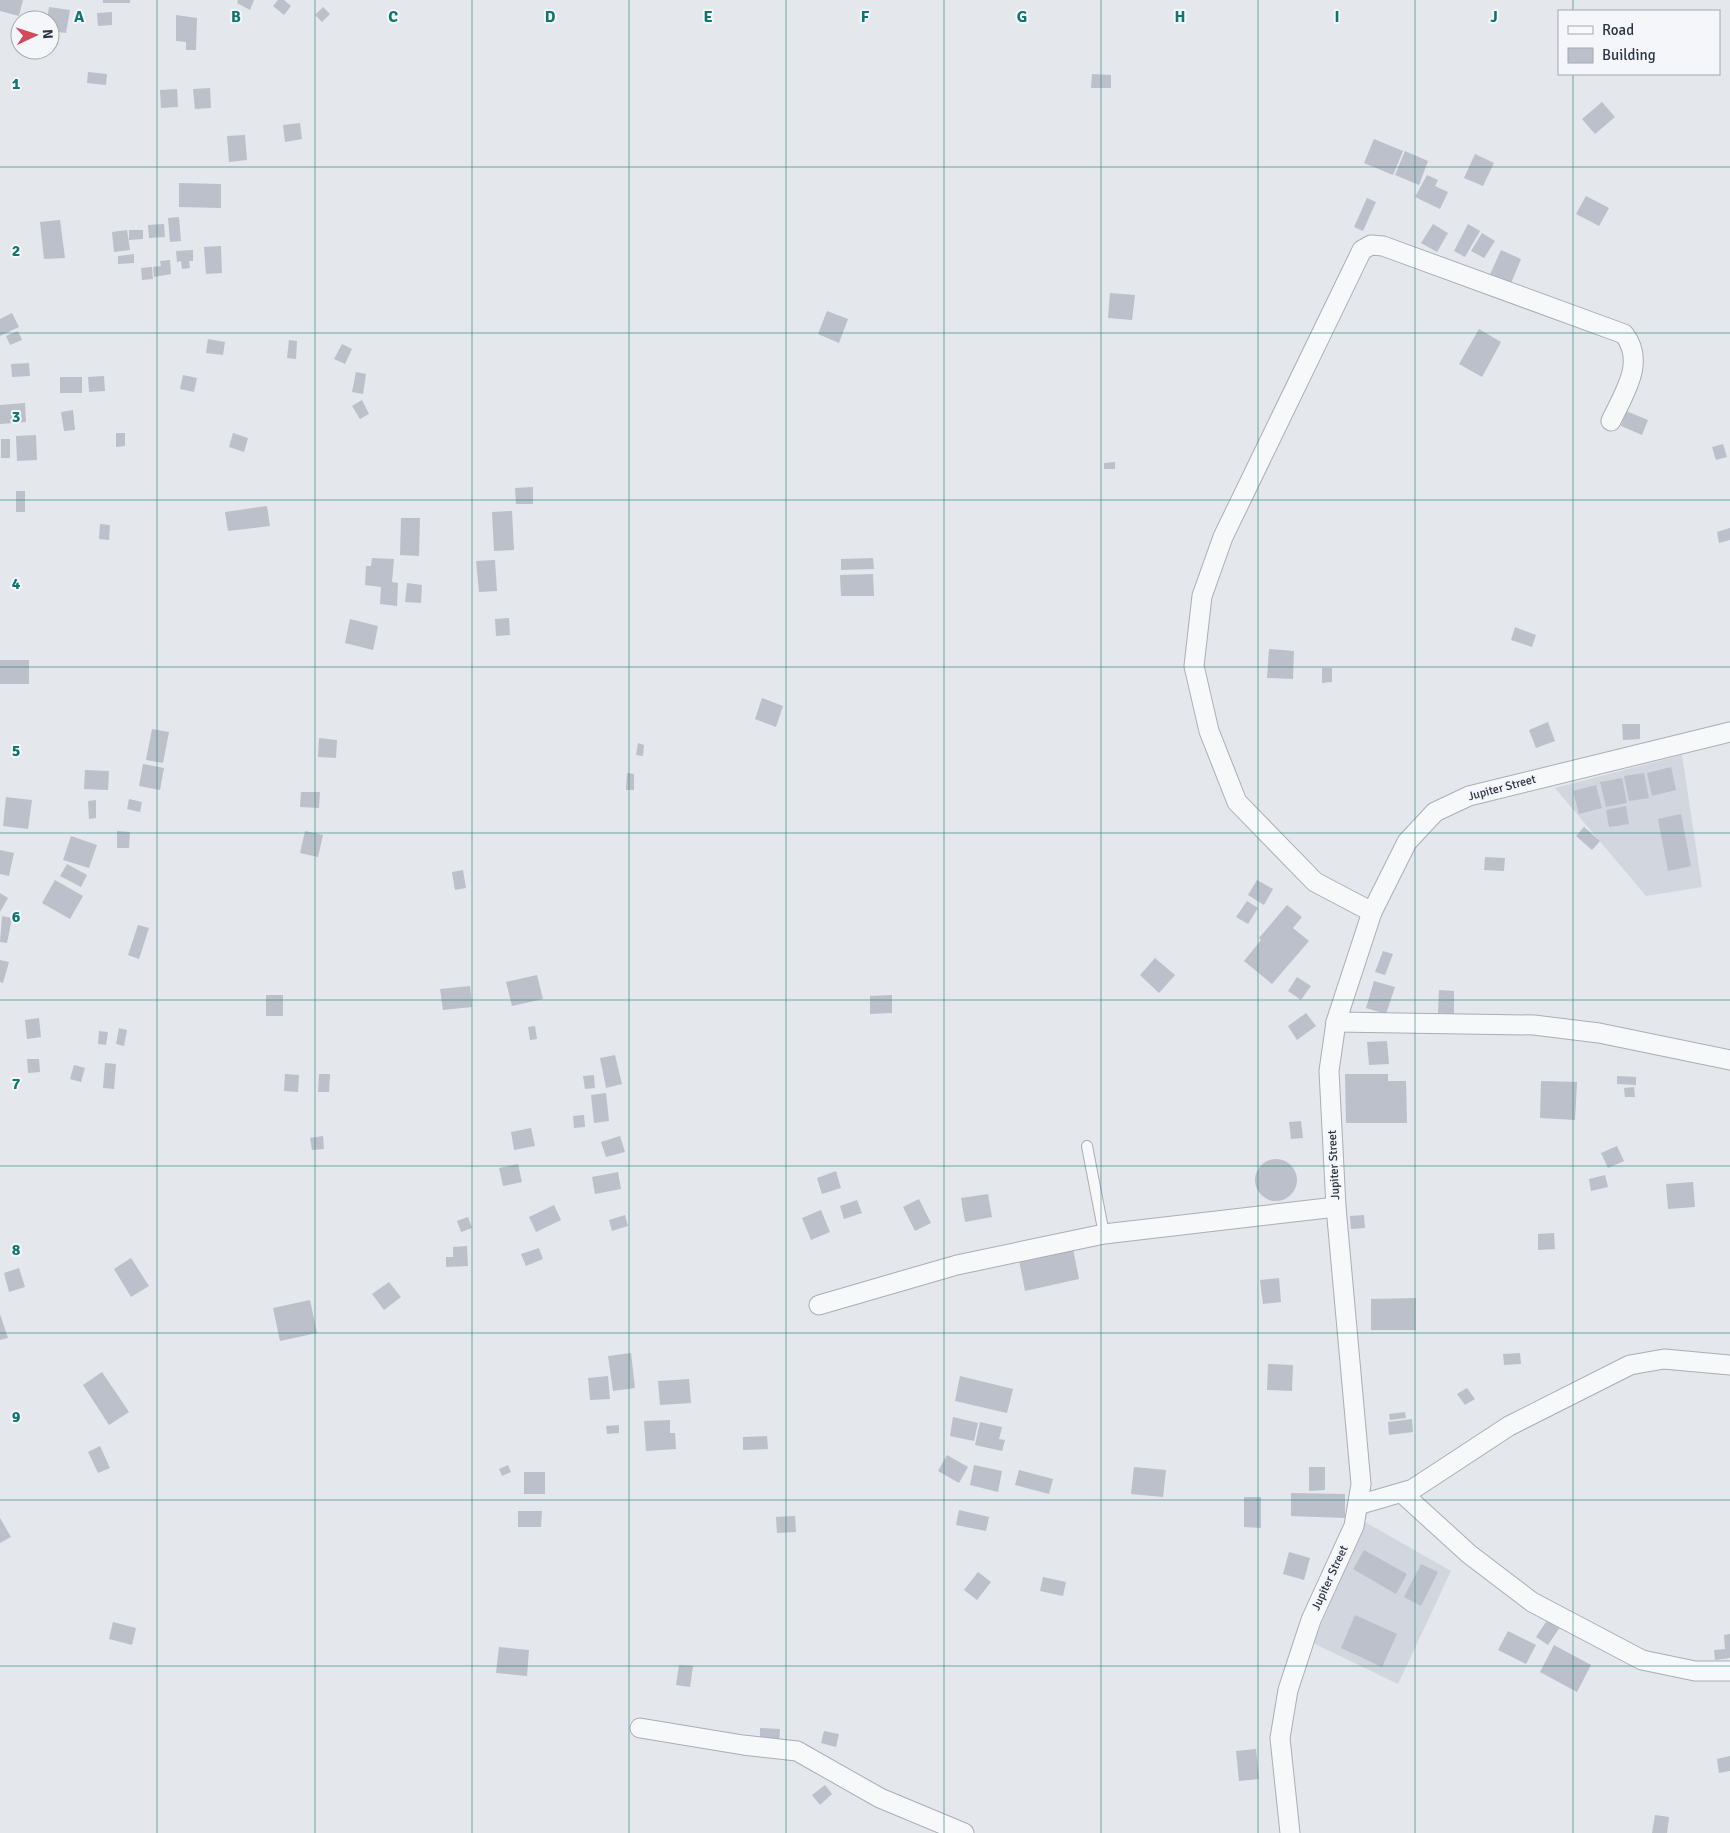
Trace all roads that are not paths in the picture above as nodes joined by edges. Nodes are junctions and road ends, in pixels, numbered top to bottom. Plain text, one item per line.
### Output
1 (1612, 421) dead end
2 (1730, 732) edge
3 (1372, 912) junction
4 (1336, 1022) junction
5 (1730, 1060) edge
6 (1087, 1146) dead end
7 (1336, 1207) junction
8 (1104, 1234) junction
9 (819, 1305) dead end
10 (1730, 1365) edge
11 (1402, 1493) junction
12 (1358, 1505) junction
13 (1730, 1671) edge
14 (640, 1728) dead end
15 (964, 1833) edge
16 (1290, 1833) edge

1 - 3 street
2 - 3 street, Jupiter Street
3 - 4 street, Jupiter Street
4 - 5 street
4 - 7 street, Jupiter Street
6 - 8 lane
7 - 8 street
7 - 12 street, Jupiter Street
8 - 9 street
10 - 11 street
11 - 12 street
11 - 13 street
12 - 16 street, Jupiter Street
14 - 15 street

